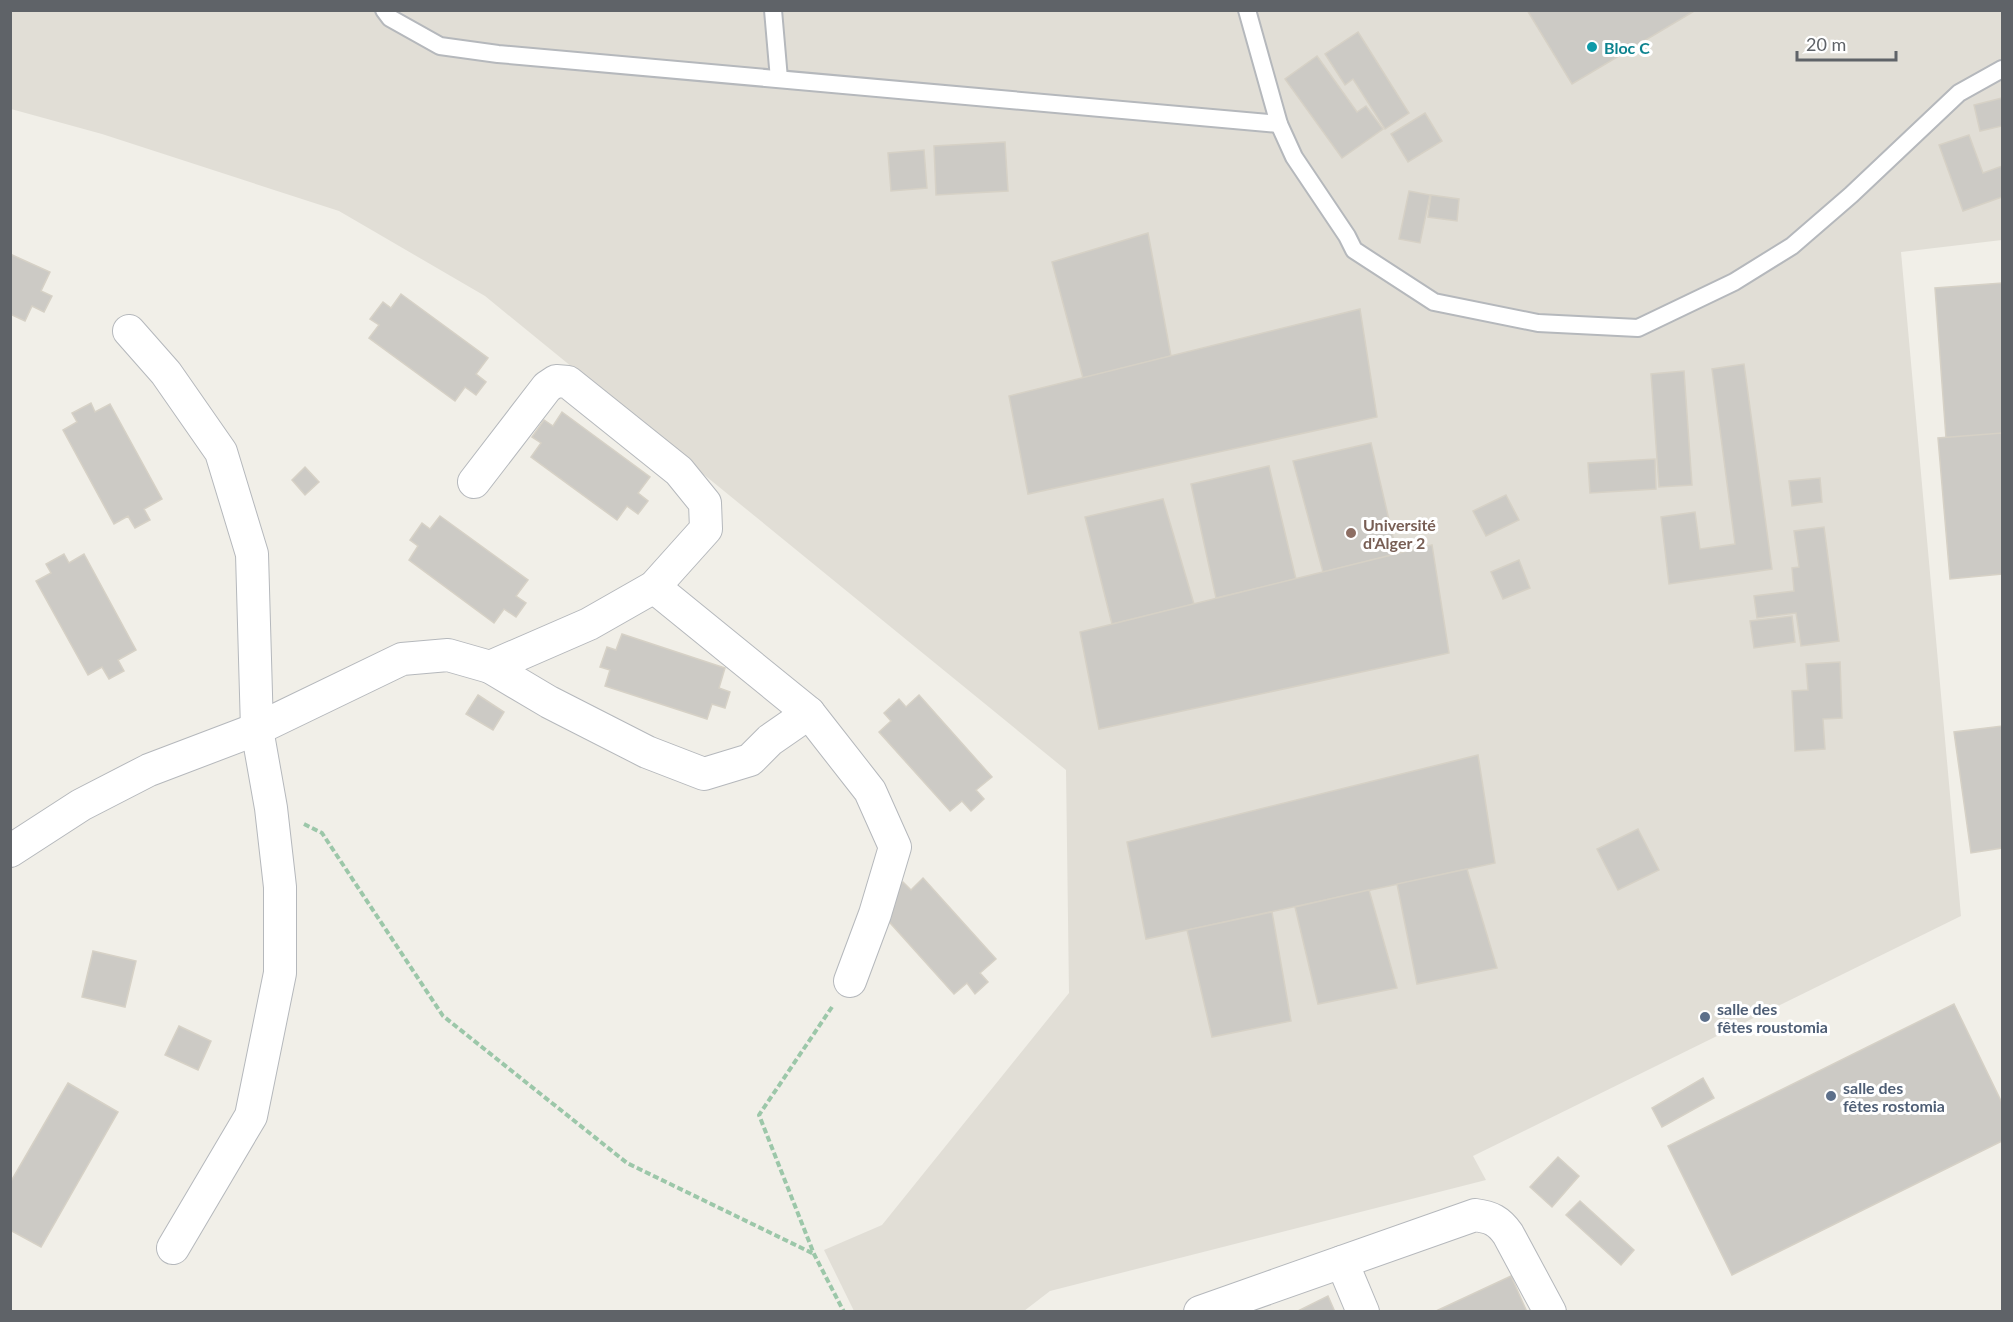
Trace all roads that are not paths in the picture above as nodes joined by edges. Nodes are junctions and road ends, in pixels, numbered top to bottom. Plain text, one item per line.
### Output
1 (384, 10) edge
2 (773, 10) edge
3 (1247, 10) edge
4 (2002, 69) edge
5 (779, 79) junction
6 (1279, 124) junction
7 (129, 331) dead end
8 (474, 482) dead end
9 (654, 587) junction
10 (490, 667) junction
11 (809, 712) junction
12 (257, 729) junction
13 (10, 851) edge
14 (850, 981) road end
15 (173, 1248) dead end
16 (1342, 1262) junction
17 (1200, 1311) edge
18 (1363, 1311) edge
19 (1550, 1311) edge

1 - 5 lane
2 - 5 lane
3 - 6 lane
4 - 6 lane
5 - 6 lane
7 - 12 street
8 - 9 street
9 - 10 street
9 - 11 street
10 - 11 street
10 - 12 street
11 - 14 street
12 - 13 street
12 - 15 street
16 - 17 street
16 - 18 street
16 - 19 street

